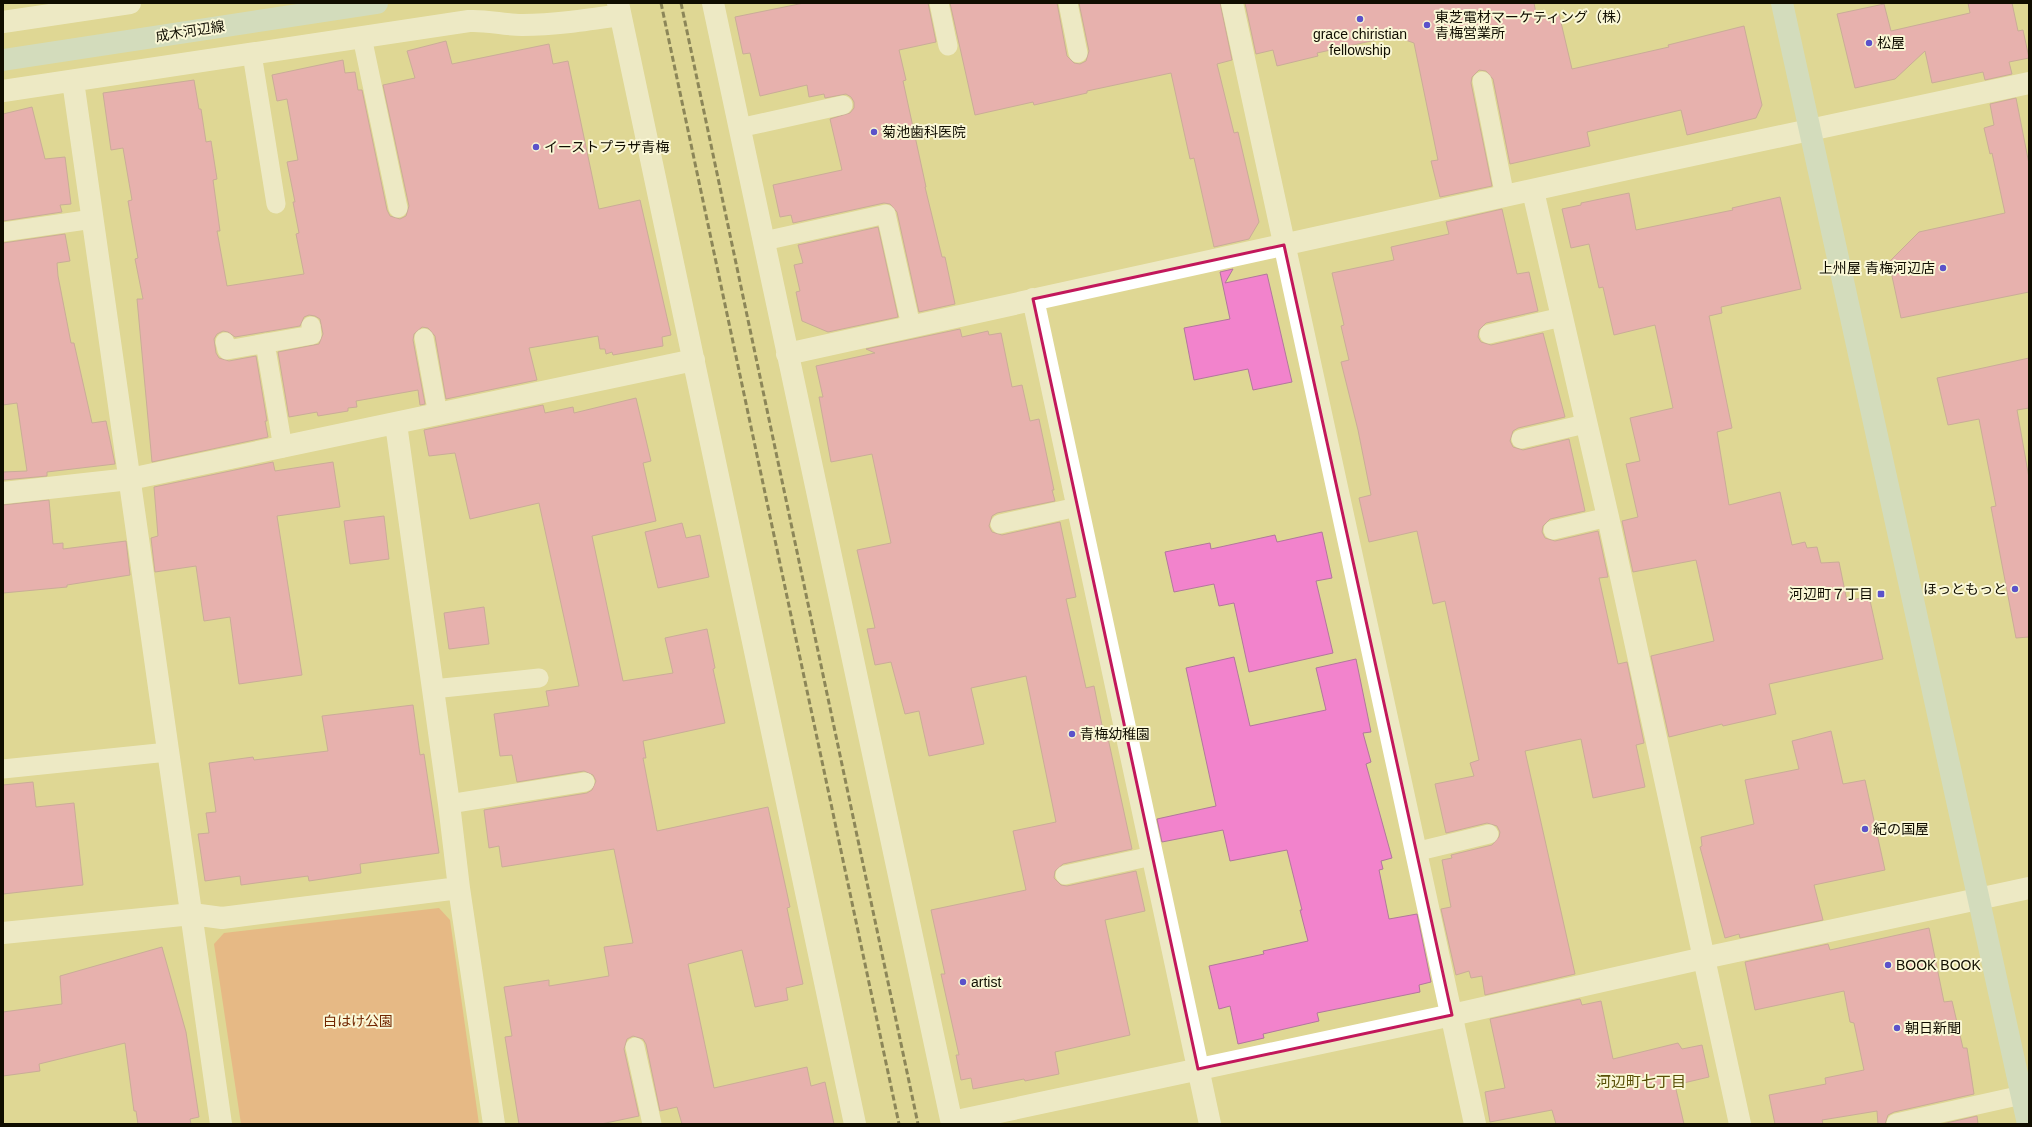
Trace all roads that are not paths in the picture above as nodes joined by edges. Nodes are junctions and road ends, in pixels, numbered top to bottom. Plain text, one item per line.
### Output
1 (130, 3) edge
2 (377, 3) edge
3 (713, 3) edge
4 (939, 3) edge
5 (1068, 3) edge
6 (1232, 3) edge
7 (1782, 3) edge
8 (63, 8) edge
9 (619, 9) edge
10 (3, 22) edge
11 (362, 37) junction
12 (948, 46) dead end
13 (1078, 53) dead end
14 (252, 54) junction
15 (3, 60) edge
16 (73, 80) junction
17 (1482, 81) dead end
18 (2029, 83) edge
19 (3, 91) edge
20 (843, 105) dead end
21 (740, 128) junction
22 (1810, 130) junction
23 (1533, 191) junction
24 (1506, 197) junction
25 (276, 204) dead end
26 (398, 208) dead end
27 (93, 219) junction
28 (3, 232) edge
29 (764, 241) junction
30 (1284, 245) junction
31 (1033, 299) junction
32 (1562, 317) junction
33 (311, 326) dead end
34 (911, 326) junction
35 (1489, 334) dead end
36 (424, 338) dead end
37 (225, 342) dead end
38 (266, 343) junction
39 (787, 354) junction
40 (694, 360) junction
41 (438, 415) junction
42 (396, 424) junction
43 (1585, 424) junction
44 (1521, 439) dead end
45 (283, 448) junction
46 (130, 479) junction
47 (3, 493) edge
48 (1078, 507) junction
49 (1608, 517) junction
50 (1000, 524) dead end
51 (1553, 530) dead end
52 (539, 678) dead end
53 (433, 689) junction
54 (168, 752) junction
55 (3, 769) edge
56 (585, 782) dead end
57 (449, 804) junction
58 (1489, 834) dead end
59 (1415, 852) junction
60 (1152, 856) junction
61 (1064, 875) dead end
62 (459, 888) junction
63 (2029, 888) edge
64 (1979, 898) junction
65 (192, 914) junction
66 (3, 933) edge
67 (1704, 958) junction
68 (1452, 1015) junction
69 (635, 1047) dead end
70 (1198, 1070) junction
71 (2022, 1095) junction
72 (952, 1123) edge
73 (1896, 1123) edge
74 (220, 1124) edge
75 (494, 1124) edge
76 (652, 1124) edge
77 (856, 1124) edge
78 (1210, 1124) edge
79 (1475, 1124) edge
80 (1740, 1124) edge
81 (2028, 1124) edge

1 - 8 street
2 - 15 street, 成木河辺線
3 - 21 street
4 - 12 lane
5 - 13 lane
6 - 30 street
7 - 22 street
8 - 10 street
9 - 11 street
9 - 40 street
11 - 14 street
11 - 26 lane
14 - 16 street
14 - 25 lane
16 - 19 street
16 - 27 street
17 - 24 lane
18 - 22 street
20 - 21 lane
21 - 29 street
22 - 23 street
22 - 64 street
23 - 24 street
23 - 32 street
24 - 30 street
27 - 28 lane
27 - 46 street
29 - 34 lane
29 - 39 street
30 - 31 street
30 - 59 street
31 - 34 street
31 - 48 street
32 - 35 lane
32 - 43 street
33 - 38 lane
34 - 39 street
36 - 41 lane
37 - 38 lane
38 - 45 lane
39 - 72 street
40 - 41 street
40 - 77 street
41 - 42 street
42 - 45 street
42 - 53 street
43 - 44 lane
43 - 49 street
45 - 46 street
46 - 47 street
46 - 54 street
48 - 50 lane
48 - 60 street
49 - 51 lane
49 - 67 street
52 - 53 lane
53 - 57 street
54 - 55 lane
54 - 65 street
56 - 57 lane
57 - 62 street
58 - 59 lane
59 - 68 street
60 - 61 lane
60 - 70 street
62 - 65 street
62 - 75 street
63 - 64 street
64 - 67 street
64 - 71 street
65 - 66 street
65 - 74 street
67 - 68 street
67 - 80 street
68 - 70 street
68 - 79 street
69 - 76 lane
70 - 72 street
70 - 78 street
71 - 73 lane
71 - 81 street

